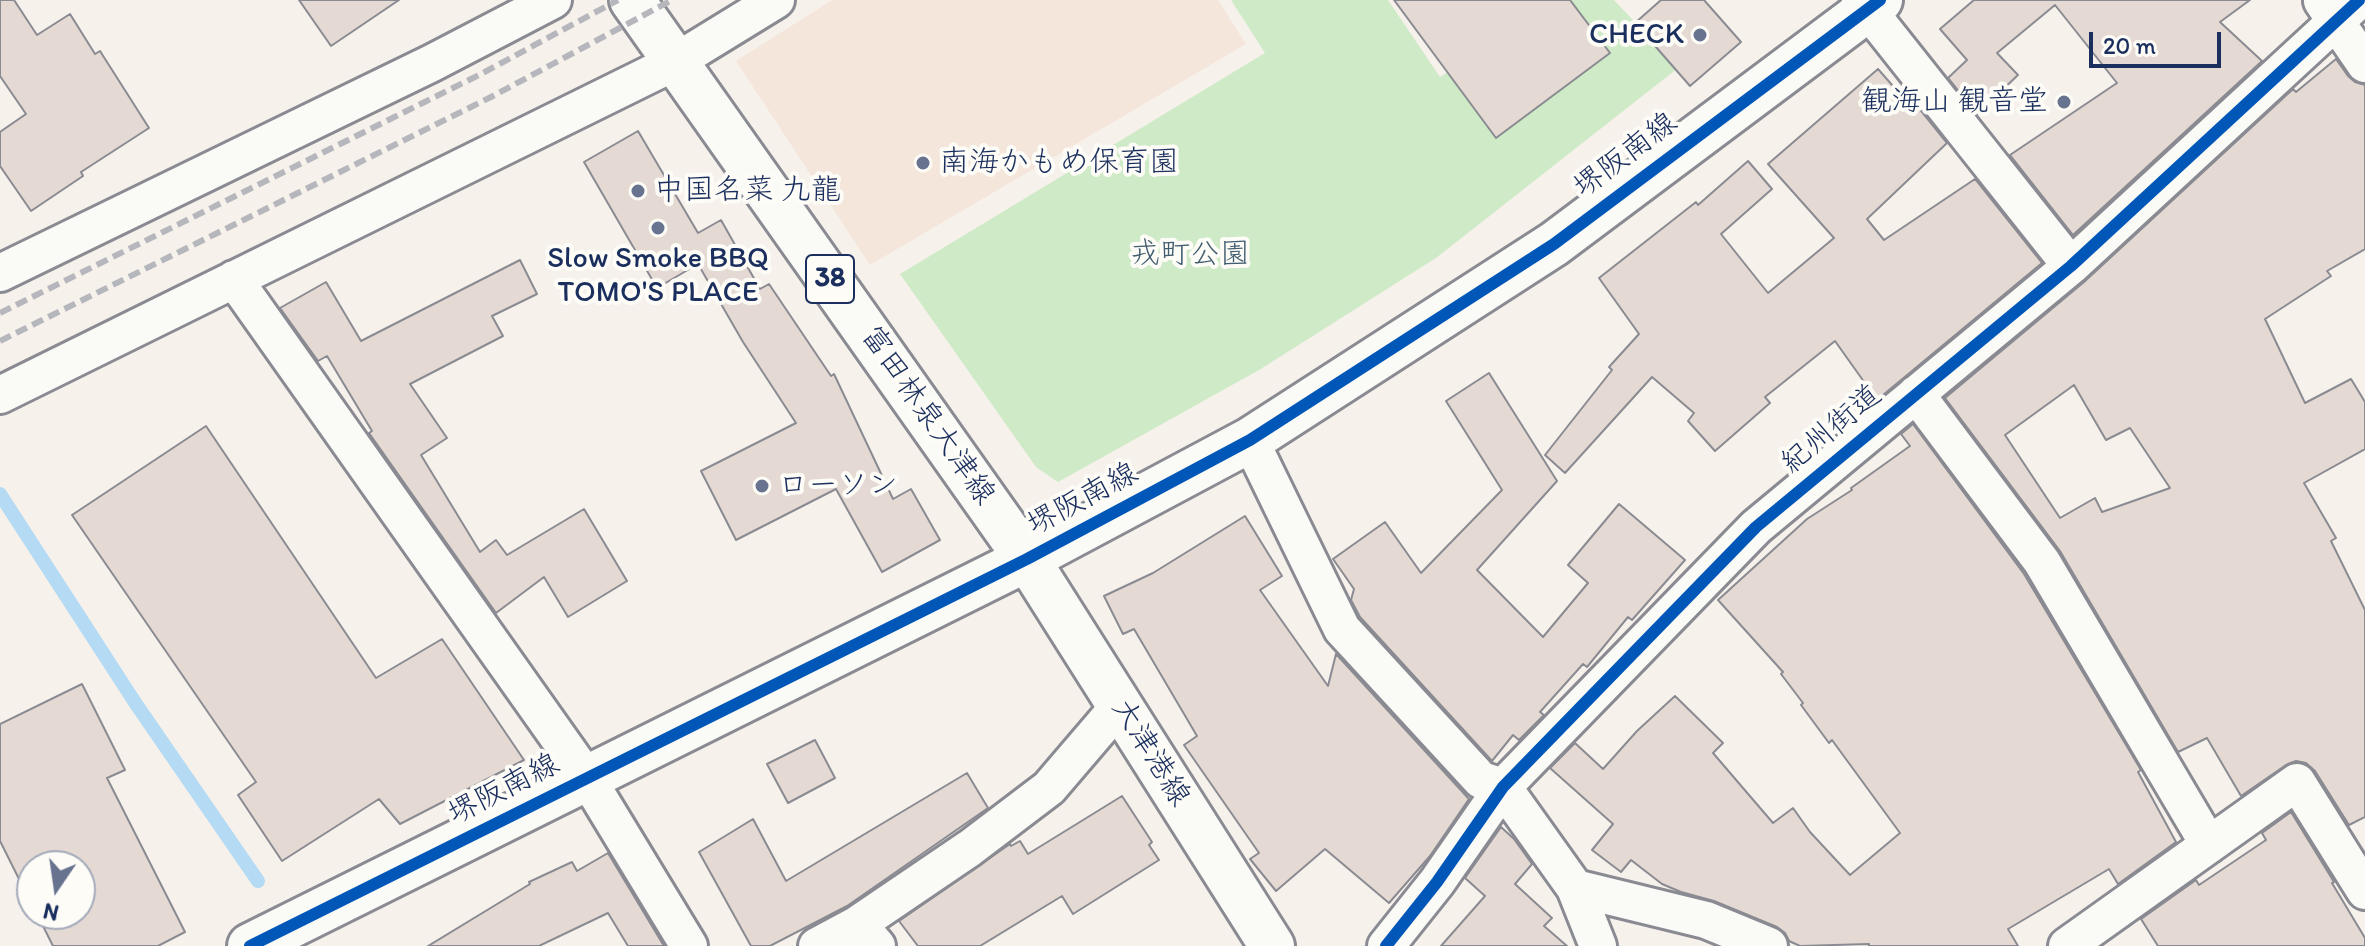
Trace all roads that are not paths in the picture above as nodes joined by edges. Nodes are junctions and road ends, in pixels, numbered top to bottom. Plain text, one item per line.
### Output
1 (553, 0) edge
2 (632, 0) edge
3 (776, 0) edge
4 (1869, 3) edge
5 (2338, 7) edge
6 (675, 62) junction
7 (2365, 64) edge
8 (2071, 266) junction
9 (0, 273) edge
10 (234, 279) junction
11 (1916, 394) junction
12 (0, 395) edge
13 (1250, 440) junction
14 (1027, 559) junction
15 (1120, 705) junction
16 (587, 778) junction
17 (1503, 787) junction
18 (2209, 845) junction
19 (1575, 888) junction
20 (2365, 891) edge
21 (868, 935) edge
22 (250, 946) edge
23 (689, 946) edge
24 (817, 946) edge
25 (1272, 946) edge
26 (1386, 946) edge
27 (1598, 946) edge
28 (1769, 946) edge
29 (2067, 946) edge

1 - 9 street
2 - 6 main road, 富田林泉大津線 / 38
3 - 6 street
4 - 8 street
4 - 13 main road, 堺阪南線
5 - 7 street
5 - 8 street, 紀州街道
6 - 10 street
6 - 14 main road, 富田林泉大津線 / 38
8 - 11 street, 紀州街道
10 - 12 street
10 - 16 street
11 - 17 street, 紀州街道
11 - 18 street
13 - 14 main road, 堺阪南線
13 - 17 street
14 - 15 main road, 大津港線
14 - 16 main road, 堺阪南線
15 - 21 street
15 - 25 main road, 大津港線
16 - 22 main road, 堺阪南線
16 - 23 street
17 - 19 street
17 - 26 street, 紀州街道
18 - 20 street
18 - 29 street
19 - 27 street
19 - 28 street
21 - 24 street

